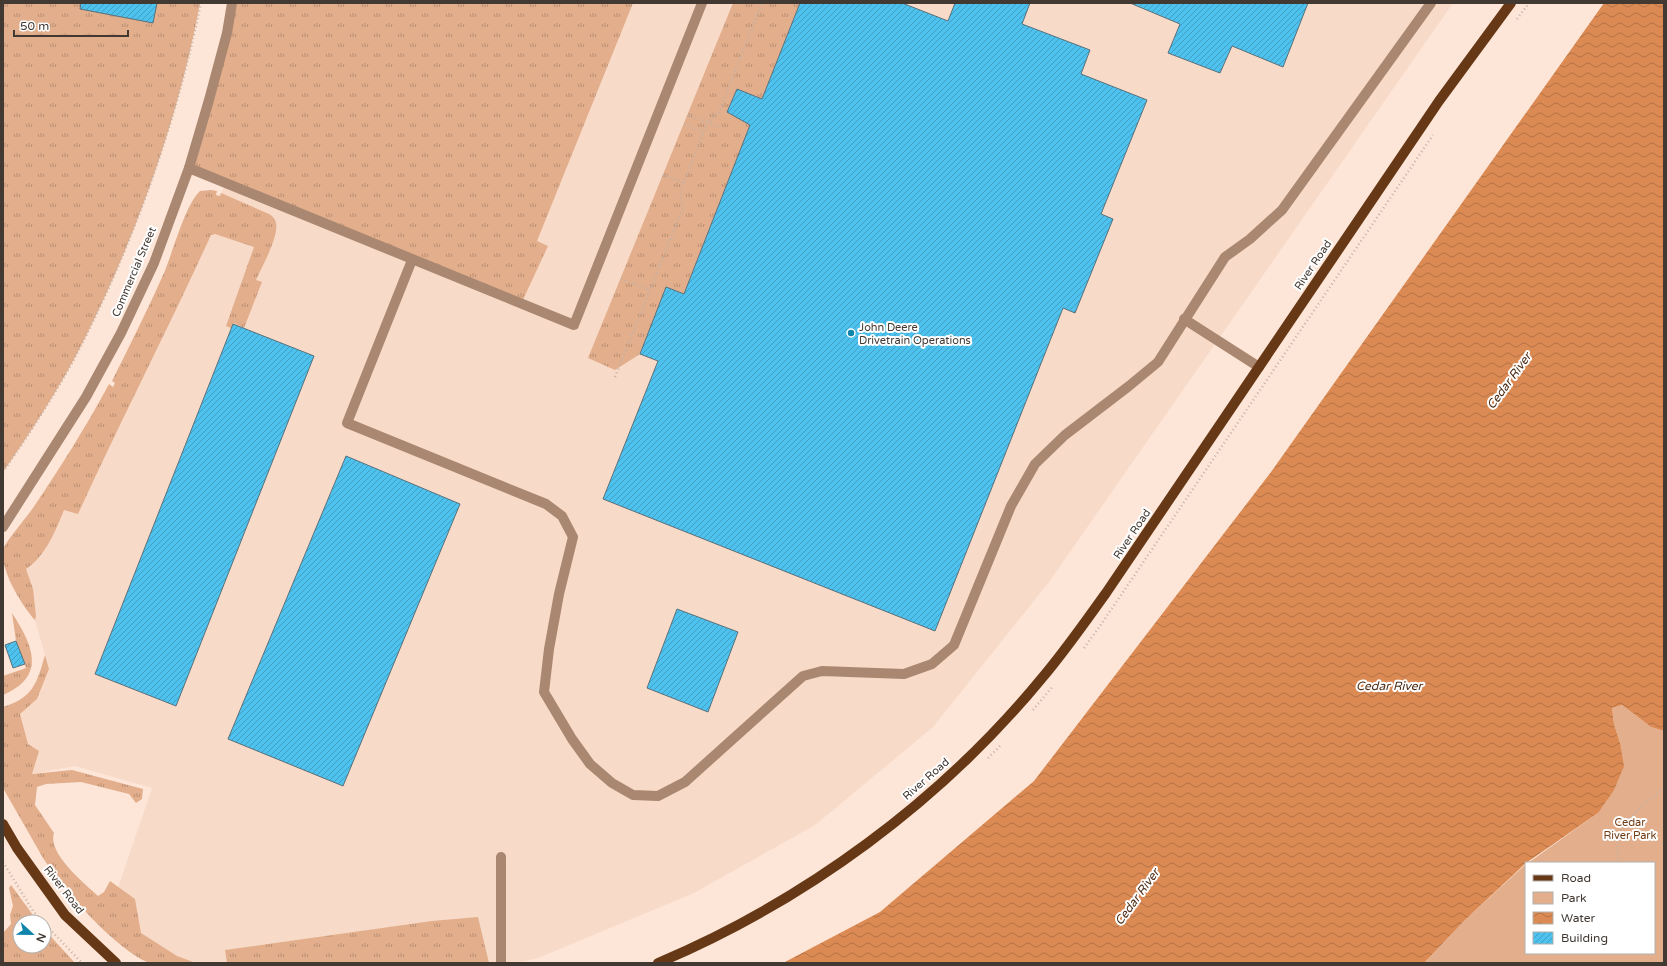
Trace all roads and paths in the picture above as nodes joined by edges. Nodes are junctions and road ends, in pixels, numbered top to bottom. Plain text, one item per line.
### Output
1 (201, 3) edge
2 (232, 3) edge
3 (702, 3) edge
4 (762, 3) edge
5 (1430, 3) edge
6 (1511, 3) edge
7 (688, 115) dead end
8 (707, 123) junction
9 (684, 124) dead end
10 (720, 127) dead end
11 (703, 132) junction
12 (189, 168) junction
13 (663, 175) dead end
14 (684, 183) junction
15 (412, 260) junction
16 (621, 279) dead end
17 (650, 290) junction
18 (1184, 319) junction
19 (1259, 367) junction
20 (615, 377) dead end
21 (3, 472) edge
22 (3, 527) edge
23 (1664, 789) edge
24 (3, 824) edge
25 (500, 856) dead end
26 (3, 862) edge
27 (1619, 862) edge
28 (36, 914) edge
29 (52, 931) edge
30 (82, 963) edge
31 (116, 963) edge
32 (501, 963) edge
33 (658, 963) edge

1 - 21 path
2 - 12 street, Commercial Street
3 - 15 street
4 - 8 path
5 - 18 street
6 - 19 main road, River Road
7 - 8 path
8 - 10 path
8 - 11 path
9 - 11 path
11 - 14 path
12 - 15 street
12 - 22 street, Commercial Street
13 - 14 path
14 - 17 path
15 - 18 street
16 - 17 path
17 - 20 path
18 - 19 street
19 - 33 main road, River Road
23 - 27 path
24 - 31 main road, River Road
25 - 32 street
26 - 28 path
29 - 30 path

